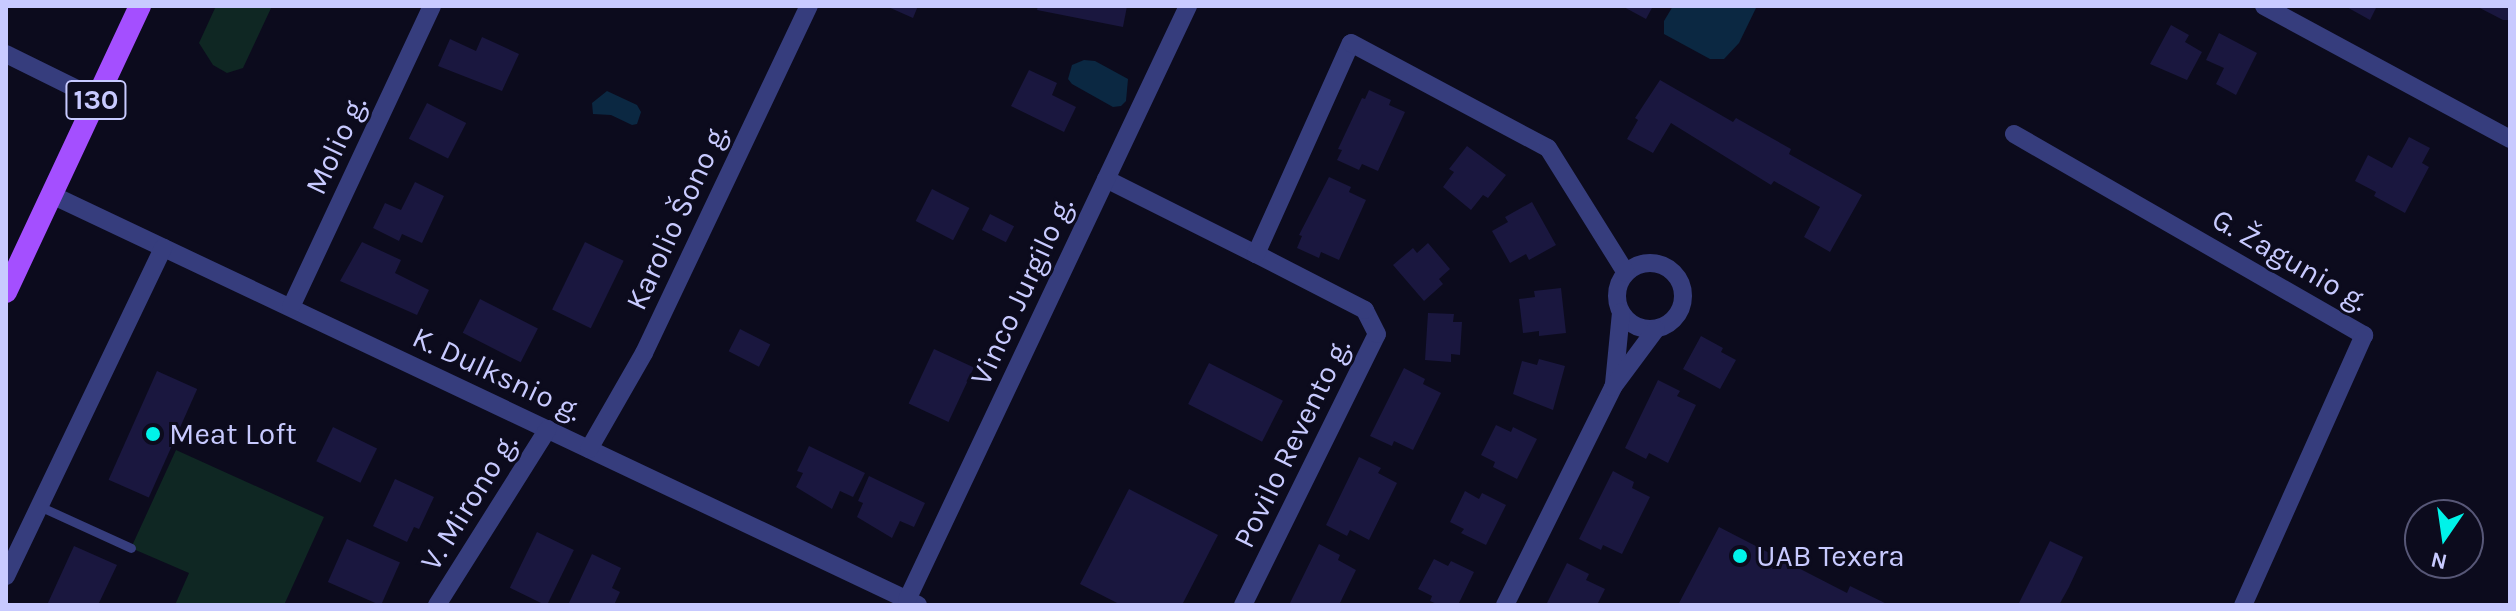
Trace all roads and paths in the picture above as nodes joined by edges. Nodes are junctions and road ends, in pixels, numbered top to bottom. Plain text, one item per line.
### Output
1 (140, 6) edge
2 (432, 6) edge
3 (809, 6) edge
4 (1188, 6) edge
5 (2264, 6) edge
6 (6, 54) edge
7 (97, 99) junction
8 (2014, 134) dead end
9 (2510, 139) edge
10 (1106, 179) junction
11 (52, 195) junction
12 (163, 248) junction
13 (1256, 254) junction
14 (1626, 273) junction
15 (6, 292) edge
16 (291, 307) junction
17 (1621, 312) junction
18 (1656, 329) junction
19 (1613, 387) junction
20 (548, 429) junction
21 (589, 449) junction
22 (39, 506) junction
23 (131, 548) dead end
24 (6, 576) edge
25 (912, 603) edge
26 (437, 605) edge
27 (1243, 605) edge
28 (1505, 605) edge
29 (2243, 605) edge

1 - 7 main road, 130
2 - 16 street, Molio g.
3 - 21 street, Karolio Šono g.
4 - 10 street, Vinco Jurgilo g.
5 - 9 street
6 - 7 street
7 - 11 main road, 130
8 - 29 street, G. Žagunio g.
10 - 13 street
10 - 25 street, Vinco Jurgilo g.
11 - 12 street, K. Dulksnio g.
11 - 15 main road, 130
12 - 16 street, K. Dulksnio g.
12 - 22 street
13 - 14 street
13 - 27 street, Povilo Revento g.
14 - 17 street
14 - 18 street
16 - 20 street, K. Dulksnio g.
17 - 18 street
17 - 19 street
18 - 19 street
19 - 28 street
20 - 21 street, K. Dulksnio g.
20 - 26 street, V. Mirono g.
21 - 25 street, K. Dulksnio g.
22 - 23 lane
22 - 24 street

